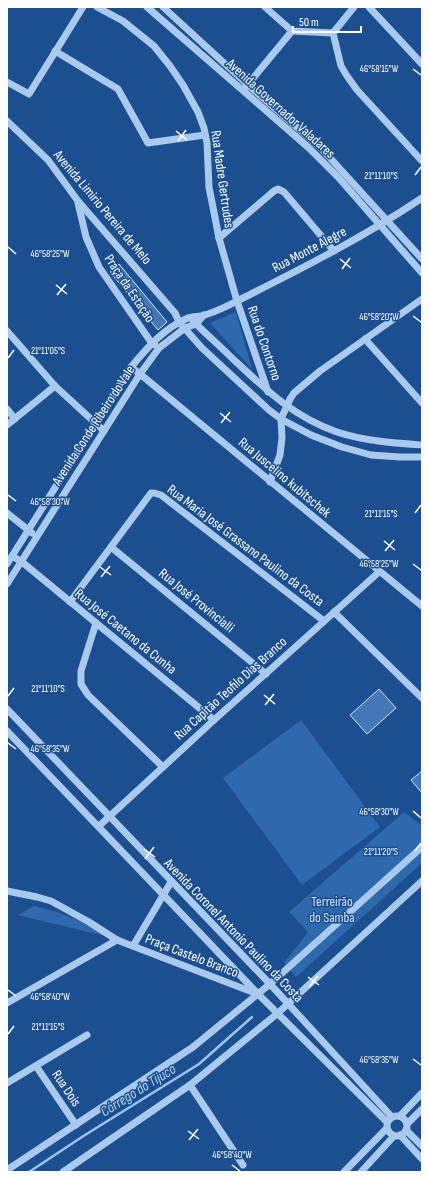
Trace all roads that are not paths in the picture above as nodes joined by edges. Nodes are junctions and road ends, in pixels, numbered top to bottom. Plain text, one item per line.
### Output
1 (82, 7) edge
2 (97, 7) edge
3 (147, 7) edge
4 (163, 7) edge
5 (175, 7) edge
6 (265, 7) edge
7 (354, 7) edge
8 (369, 7) edge
9 (169, 13) junction
10 (163, 21) junction
11 (292, 31) junction
12 (333, 33) junction
13 (56, 51) junction
14 (422, 64) edge
15 (7, 82) edge
16 (245, 87) junction
17 (7, 121) edge
18 (299, 128) junction
19 (205, 135) junction
20 (293, 135) junction
21 (422, 161) edge
22 (422, 198) edge
23 (78, 201) junction
24 (387, 221) junction
25 (379, 225) junction
26 (219, 238) junction
27 (334, 251) junction
28 (422, 259) edge
29 (422, 273) edge
30 (422, 299) edge
31 (237, 302) junction
32 (176, 313) junction
33 (204, 315) junction
34 (190, 317) junction
35 (179, 322) junction
36 (196, 324) junction
37 (185, 328) junction
38 (7, 331) edge
39 (364, 339) junction
40 (152, 342) junction
41 (159, 348) junction
42 (131, 367) junction
43 (140, 374) junction
44 (55, 386) junction
45 (268, 392) junction
46 (422, 403) edge
47 (286, 406) junction
48 (7, 409) edge
49 (15, 419) junction
50 (281, 419) junction
51 (94, 423) junction
52 (7, 425) edge
53 (104, 431) junction
54 (422, 446) edge
55 (422, 457) edge
56 (270, 482) junction
57 (7, 513) edge
58 (28, 531) junction
59 (37, 536) junction
60 (111, 547) junction
61 (12, 556) junction
62 (22, 562) junction
63 (7, 564) edge
64 (379, 572) junction
65 (7, 584) edge
66 (70, 602) junction
67 (422, 606) edge
68 (334, 612) junction
69 (324, 621) junction
70 (96, 623) junction
71 (266, 674) junction
72 (422, 698) edge
73 (7, 709) edge
74 (214, 720) junction
75 (7, 731) edge
76 (163, 767) junction
77 (109, 816) junction
78 (99, 826) junction
79 (422, 847) edge
80 (422, 881) edge
81 (171, 882) junction
82 (7, 891) edge
83 (164, 895) junction
84 (217, 929) junction
85 (206, 939) junction
86 (117, 940) junction
87 (133, 946) junction
88 (270, 984) junction
89 (258, 994) junction
90 (7, 1003) edge
91 (288, 1004) junction
92 (278, 1013) junction
93 (87, 1035) dead end
94 (36, 1066) junction
95 (7, 1083) edge
96 (190, 1085) junction
97 (422, 1093) edge
98 (422, 1109) edge
99 (391, 1121) junction
100 (76, 1125) junction
101 (402, 1131) junction
102 (422, 1146) edge
103 (361, 1155) junction
104 (422, 1159) edge
105 (369, 1163) junction
106 (243, 1165) dead end
107 (7, 1170) edge
108 (63, 1172) edge
109 (344, 1172) edge
110 (361, 1172) edge

1 - 13 street
2 - 19 street, Rua Madre Gertrudes
3 - 10 street, Avenida Governador Valadares
4 - 9 street, Avenida Governador Valadares
5 - 9 street
6 - 11 street
7 - 12 street
8 - 14 street
9 - 10 street
9 - 16 street, Avenida Governador Valadares
10 - 16 street, Avenida Governador Valadares
11 - 12 street
11 - 16 street
12 - 21 street
13 - 15 street
13 - 19 street
16 - 18 street, Avenida Governador Valadares
16 - 20 street, Avenida Governador Valadares
17 - 23 street, Avenida Limirio Pereira de Melo
18 - 20 street
18 - 24 street, Avenida Governador Valadares
19 - 26 street, Rua Madre Gertrudes
20 - 25 street, Avenida Governador Valadares
22 - 24 street, Rua Monte Alegre
23 - 32 street, Avenida Limirio Pereira de Melo
23 - 40 street, Praça da Estação
24 - 25 street, Rua Monte Alegre
24 - 28 street, Avenida Governador Valadares
25 - 27 street, Rua Monte Alegre
25 - 29 street, Avenida Governador Valadares
26 - 27 street
26 - 31 street, Rua Madre Gertrudes
27 - 31 street, Rua Monte Alegre
30 - 39 street
31 - 33 street, Rua Monte Alegre
31 - 45 street, Rua do Contorno
32 - 34 street
32 - 35 street, Avenida Limirio Pereira de Melo
33 - 34 street, Rua Monte Alegre
33 - 36 street, Rua Monte Alegre
34 - 35 street, Rua Monte Alegre
34 - 36 street
35 - 37 street, Avenida Limirio Pereira de Melo
35 - 40 street, Avenida Conde Ribeiro do Vale
36 - 37 street, Rua Monte Alegre
36 - 45 street
37 - 41 street, Avenida Conde Ribeiro do Vale
37 - 50 street, Avenida Limirio Pereira de Melo
38 - 44 street
39 - 46 street
39 - 47 street
40 - 41 street, Praça da Estação
40 - 42 street, Avenida Conde Ribeiro do Vale
41 - 43 street, Avenida Conde Ribeiro do Vale
42 - 43 street, Rua Juscelino kubitschek
42 - 51 street, Avenida Conde Ribeiro do Vale
43 - 53 street, Avenida Conde Ribeiro do Vale
43 - 56 street, Rua Juscelino kubitschek
44 - 49 street
44 - 51 street
45 - 47 street
47 - 50 street
47 - 54 street
48 - 49 street
49 - 52 street
50 - 55 street, Avenida Limirio Pereira de Melo
50 - 56 street
51 - 53 street
51 - 58 street, Avenida Conde Ribeiro do Vale
53 - 59 street, Avenida Conde Ribeiro do Vale
56 - 64 street, Rua Juscelino kubitschek
57 - 58 street
58 - 59 street
58 - 61 street, Avenida Conde Ribeiro do Vale
59 - 62 street, Avenida Conde Ribeiro do Vale
60 - 66 street
60 - 69 street, Rua Maria José Grassano Paulino da Costa
60 - 71 street, Rua José Provincialli
61 - 62 street, Rua José Caetano da Cunha
61 - 63 street, Avenida Conde Ribeiro do Vale
62 - 65 street, Avenida Conde Ribeiro do Vale
62 - 66 street, Rua José Caetano da Cunha
64 - 67 street, Rua Juscelino kubitschek
64 - 68 street, Rua Capitão Teofilo Dias Branco
66 - 70 street, Rua José Caetano da Cunha
68 - 69 street, Rua Capitão Teofilo Dias Branco
68 - 72 street
69 - 71 street, Rua Capitão Teofilo Dias Branco
70 - 74 street, Rua José Caetano da Cunha
70 - 76 street
71 - 74 street, Rua Capitão Teofilo Dias Branco
73 - 77 street, Avenida Coronel Antonio Paulino da Costa
74 - 76 street, Rua Capitão Teofilo Dias Branco
75 - 78 street, Avenida Coronel Antonio Paulino da Costa
76 - 77 street, Rua Capitão Teofilo Dias Branco
77 - 78 street, Rua Capitão Teofilo Dias Branco
77 - 81 street, Avenida Coronel Antonio Paulino da Costa
78 - 83 street, Avenida Coronel Antonio Paulino da Costa
79 - 88 street
80 - 91 street
81 - 83 street
81 - 84 street, Avenida Coronel Antonio Paulino da Costa
82 - 86 street, Praça Castelo Branco
83 - 85 street, Avenida Coronel Antonio Paulino da Costa
83 - 87 street
84 - 85 street
84 - 88 street, Avenida Coronel Antonio Paulino da Costa
85 - 89 street, Avenida Coronel Antonio Paulino da Costa
86 - 87 street, Praça Castelo Branco
86 - 90 street
87 - 89 street, Praça Castelo Branco
88 - 89 street
88 - 91 street, Avenida Coronel Antonio Paulino da Costa
89 - 92 street, Avenida Coronel Antonio Paulino da Costa
89 - 100 street
91 - 92 street
91 - 99 street, Avenida Coronel Antonio Paulino da Costa
92 - 96 street
92 - 99 street, Avenida Coronel Antonio Paulino da Costa
93 - 94 street
94 - 95 street
94 - 100 street, Rua Dois
96 - 106 street
96 - 108 street
97 - 99 street
98 - 101 street
99 - 101 street
99 - 101 street
99 - 103 street
100 - 107 street
101 - 102 street
101 - 104 street
101 - 105 street
103 - 105 street
103 - 109 street
105 - 110 street

